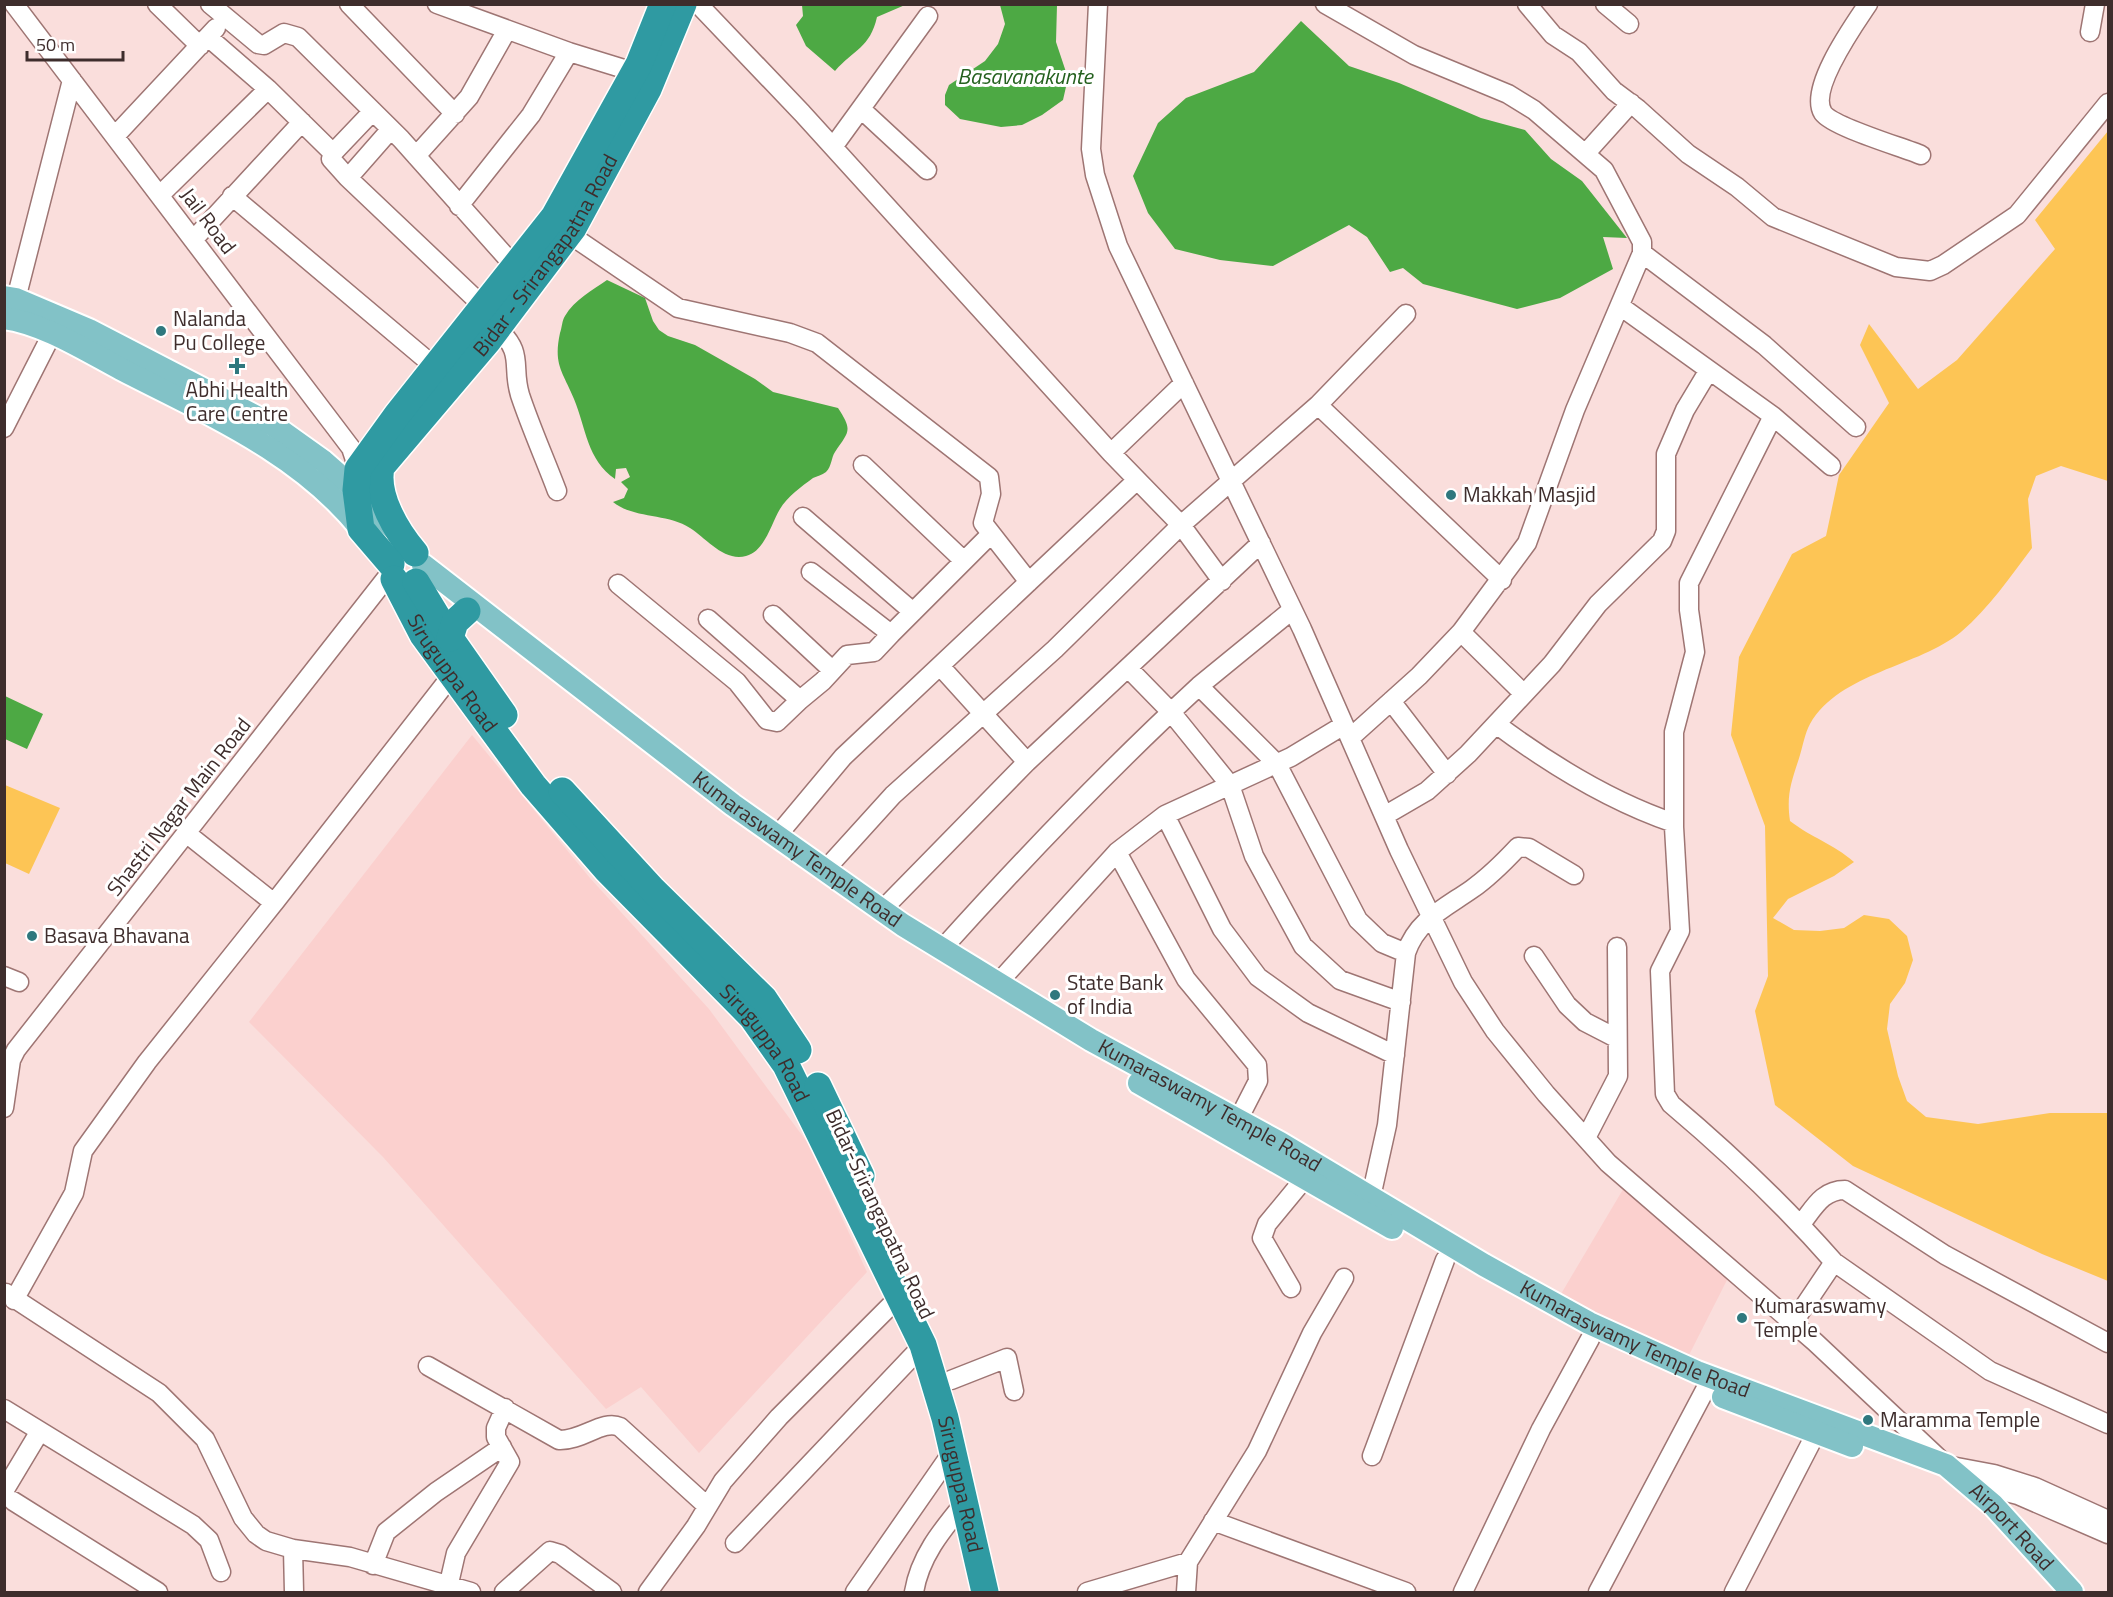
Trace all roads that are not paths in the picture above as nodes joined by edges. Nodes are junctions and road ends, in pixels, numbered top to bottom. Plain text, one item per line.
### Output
1 (14, 4) edge
2 (157, 4) edge
3 (210, 4) edge
4 (349, 4) edge
5 (437, 4) edge
6 (663, 4) edge
7 (683, 4) edge
8 (698, 4) edge
9 (1098, 4) edge
10 (1325, 4) edge
11 (1527, 4) edge
12 (1605, 4) edge
13 (1868, 4) edge
14 (2095, 4) edge
15 (928, 16) dead end
16 (226, 18) junction
17 (1629, 24) dead end
18 (507, 30) junction
19 (2090, 32) dead end
20 (204, 41) junction
21 (570, 52) junction
22 (634, 72) junction
23 (72, 80) junction
24 (268, 89) junction
25 (1631, 103) junction
26 (2109, 104) edge
27 (861, 109) junction
28 (373, 111) junction
29 (455, 114) junction
30 (302, 122) junction
31 (391, 129) junction
32 (115, 136) junction
33 (833, 147) junction
34 (333, 153) junction
35 (1587, 153) junction
36 (1921, 155) dead end
37 (416, 156) junction
38 (927, 170) dead end
39 (348, 178) junction
40 (160, 195) junction
41 (232, 196) junction
42 (459, 206) junction
43 (568, 234) junction
44 (194, 239) junction
45 (1642, 253) junction
46 (516, 268) junction
47 (8, 305) edge
48 (1620, 306) junction
49 (1406, 314) dead end
50 (491, 318) junction
51 (56, 326) junction
52 (435, 367) junction
53 (1709, 370) junction
54 (1184, 383) junction
55 (1318, 405) junction
56 (1773, 416) junction
57 (1856, 427) dead end
58 (4, 428) edge
59 (1111, 453) junction
60 (863, 465) dead end
61 (1831, 466) dead end
62 (317, 469) junction
63 (366, 473) junction
64 (1137, 480) junction
65 (1232, 480) junction
66 (557, 491) dead end
67 (803, 518) dead end
68 (1181, 525) junction
69 (361, 529) junction
70 (990, 535) junction
71 (1261, 543) junction
72 (963, 560) junction
73 (407, 566) junction
74 (811, 572) dead end
75 (1502, 580) junction
76 (1222, 581) junction
77 (1029, 582) junction
78 (618, 584) dead end
79 (465, 602) junction
80 (1293, 610) junction
81 (913, 612) junction
82 (773, 615) dead end
83 (708, 619) dead end
84 (1461, 632) junction
85 (891, 634) junction
86 (450, 638) junction
87 (940, 666) junction
88 (1128, 668) junction
89 (832, 670) junction
90 (452, 675) junction
91 (1199, 686) junction
92 (1524, 694) junction
93 (800, 700) junction
94 (1391, 701) junction
95 (983, 712) junction
96 (1171, 712) junction
97 (1496, 724) junction
98 (1347, 731) junction
99 (1027, 762) junction
100 (1277, 764) junction
101 (1447, 774) junction
102 (1230, 785) junction
103 (1165, 815) junction
104 (1384, 816) junction
105 (1674, 823) junction
106 (186, 833) junction
107 (777, 836) junction
108 (1117, 852) junction
109 (825, 870) junction
110 (1574, 875) dead end
111 (274, 903) junction
112 (882, 910) junction
113 (1430, 916) junction
114 (1617, 947) dead end
115 (942, 949) junction
116 (1406, 953) junction
117 (1534, 956) dead end
118 (998, 983) junction
119 (1401, 1002) junction
120 (1616, 1038) junction
121 (1395, 1055) junction
122 (6, 1085) edge
123 (4, 1108) edge
124 (1238, 1120) junction
125 (1586, 1138) junction
126 (1305, 1178) junction
127 (1371, 1197) junction
128 (1801, 1224) junction
129 (1445, 1260) junction
130 (1834, 1262) junction
131 (1344, 1278) dead end
132 (1291, 1288) dead end
133 (9, 1296) edge
134 (900, 1296) junction
135 (1792, 1323) junction
136 (1590, 1339) junction
137 (2109, 1343) edge
138 (923, 1344) junction
139 (428, 1366) dead end
140 (951, 1380) junction
141 (1705, 1390) junction
142 (1014, 1391) dead end
143 (505, 1408) junction
144 (4, 1409) edge
145 (2109, 1424) edge
146 (40, 1431) junction
147 (1816, 1433) junction
148 (502, 1447) junction
149 (953, 1451) junction
150 (1372, 1456) dead end
151 (1957, 1476) junction
152 (7, 1496) edge
153 (965, 1502) junction
154 (707, 1506) junction
155 (4, 1517) edge
156 (2109, 1520) edge
157 (1213, 1521) junction
158 (2109, 1534) edge
159 (735, 1543) dead end
160 (292, 1548) junction
161 (1188, 1562) junction
162 (374, 1565) junction
163 (221, 1572) dead end
164 (447, 1588) edge
165 (647, 1592) edge
166 (158, 1593) edge
167 (294, 1593) edge
168 (471, 1593) edge
169 (504, 1593) edge
170 (612, 1593) edge
171 (855, 1593) edge
172 (914, 1593) edge
173 (985, 1593) edge
174 (1003, 1593) edge
175 (1087, 1593) edge
176 (1186, 1593) edge
177 (1406, 1593) edge
178 (1463, 1593) edge
179 (1598, 1593) edge
180 (1734, 1593) edge
181 (2072, 1593) edge

1 - 23 street, Jail Road
2 - 20 street
3 - 16 street
4 - 29 street
5 - 18 street
6 - 22 highway
7 - 43 highway, Bidar - Srirangapatna Road
8 - 33 street
9 - 54 street
10 - 35 street
11 - 25 street
12 - 17 street
13 - 36 street
14 - 19 street
15 - 27 street
16 - 20 street
16 - 28 street
18 - 21 street
18 - 29 street
20 - 24 street
20 - 32 street
21 - 22 street
21 - 42 street
22 - 46 highway
23 - 32 street, Jail Road
23 - 47 street
24 - 30 street
24 - 40 street
25 - 26 street
25 - 35 street
27 - 33 street
27 - 38 street
28 - 31 street
28 - 34 street
29 - 37 street
30 - 34 street
30 - 41 street
31 - 37 street
31 - 39 street
32 - 40 street, Jail Road
33 - 59 street
34 - 39 street
35 - 45 street
37 - 42 street
39 - 50 street
40 - 44 street, Jail Road
41 - 44 street
41 - 52 street
42 - 46 street
43 - 50 highway, Bidar - Srirangapatna Road
43 - 70 street
44 - 63 street, Jail Road
45 - 48 street
45 - 57 street
46 - 50 highway
47 - 51 main road
48 - 53 street
48 - 75 street
49 - 55 street
50 - 52 highway
50 - 63 highway, Bidar - Srirangapatna Road
50 - 66 street
51 - 58 street
51 - 62 main road
52 - 63 highway
53 - 56 street
53 - 92 street
54 - 59 street
54 - 65 street
55 - 65 street
55 - 75 street
56 - 61 street
56 - 105 street
59 - 64 street
60 - 72 street
62 - 63 main road
62 - 69 main road
63 - 69 highway
63 - 73 highway
64 - 68 street
64 - 77 street
65 - 68 street
65 - 71 street
67 - 81 street
68 - 76 street
68 - 95 street
69 - 73 highway
70 - 72 street
70 - 77 street
71 - 76 street
71 - 80 street
72 - 81 street
73 - 79 main road
73 - 86 highway, Bidar-Srirangapatna Road
73 - 90 highway, Siruguppa Road
73 - 106 street, Shastri Nagar Main Road
74 - 85 street
75 - 84 street
76 - 88 street
77 - 87 street
78 - 93 street
79 - 86 highway
79 - 107 main road, Kumaraswamy Temple Road
79 - 126 main road, Kumaraswamy Temple Road
80 - 91 street
80 - 98 street
81 - 85 street
82 - 89 street
83 - 93 street
84 - 92 street
84 - 94 street
85 - 89 street
86 - 140 highway, Bidar-Srirangapatna Road
87 - 95 street
87 - 107 street
88 - 96 street
88 - 99 street
89 - 93 street
90 - 111 street
90 - 134 highway, Siruguppa Road
91 - 96 street
91 - 100 street
92 - 97 street
94 - 98 street
94 - 101 street
95 - 99 street
95 - 109 street
96 - 102 street
96 - 115 street
97 - 101 street
97 - 105 street
98 - 100 street
98 - 104 street
99 - 112 street
100 - 102 street
100 - 116 street
101 - 104 street
102 - 103 street
102 - 119 street
103 - 108 street
103 - 121 street
104 - 113 street
105 - 128 street
106 - 111 street
106 - 122 street, Shastri Nagar Main Road
107 - 109 main road, Kumaraswamy Temple Road
108 - 118 street
108 - 124 street
109 - 112 main road, Kumaraswamy Temple Road
110 - 113 street
111 - 133 street
112 - 115 main road, Kumaraswamy Temple Road
113 - 116 street
113 - 125 street
114 - 120 street
115 - 118 main road, Kumaraswamy Temple Road
116 - 119 street
117 - 120 street
118 - 124 main road, Kumaraswamy Temple Road
119 - 121 street
120 - 125 street
121 - 127 street
122 - 123 street, Shastri Nagar Main Road
124 - 127 main road, Kumaraswamy Temple Road
125 - 135 street
126 - 129 main road, Kumaraswamy Temple Road
126 - 132 street
127 - 151 main road, Kumaraswamy Temple Road
128 - 130 street
128 - 137 street
129 - 136 main road, Kumaraswamy Temple Road
129 - 150 street
130 - 135 street
130 - 145 street
131 - 157 street
133 - 160 street
134 - 138 highway, Siruguppa Road
134 - 154 street
135 - 151 street
136 - 141 main road, Kumaraswamy Temple Road
136 - 178 street
138 - 149 highway, Siruguppa Road
138 - 159 street
139 - 143 street
140 - 142 street
140 - 174 highway, Bidar-Srirangapatna Road
141 - 147 main road, Kumaraswamy Temple Road
141 - 179 street
143 - 148 street
143 - 154 street
144 - 146 street
146 - 152 street
146 - 163 street
147 - 151 main road, Kumaraswamy Temple Road
147 - 180 street
148 - 162 street
148 - 164 street
149 - 153 highway, Siruguppa Road
149 - 171 street
151 - 156 street
151 - 158 street
151 - 181 main road, Airport Road
152 - 155 street
152 - 166 street
153 - 172 street
153 - 173 highway, Siruguppa Road
154 - 165 street
157 - 161 street
157 - 177 street
160 - 162 street
160 - 167 street
161 - 175 street
161 - 176 street
162 - 164 street
164 - 168 street
169 - 170 street

